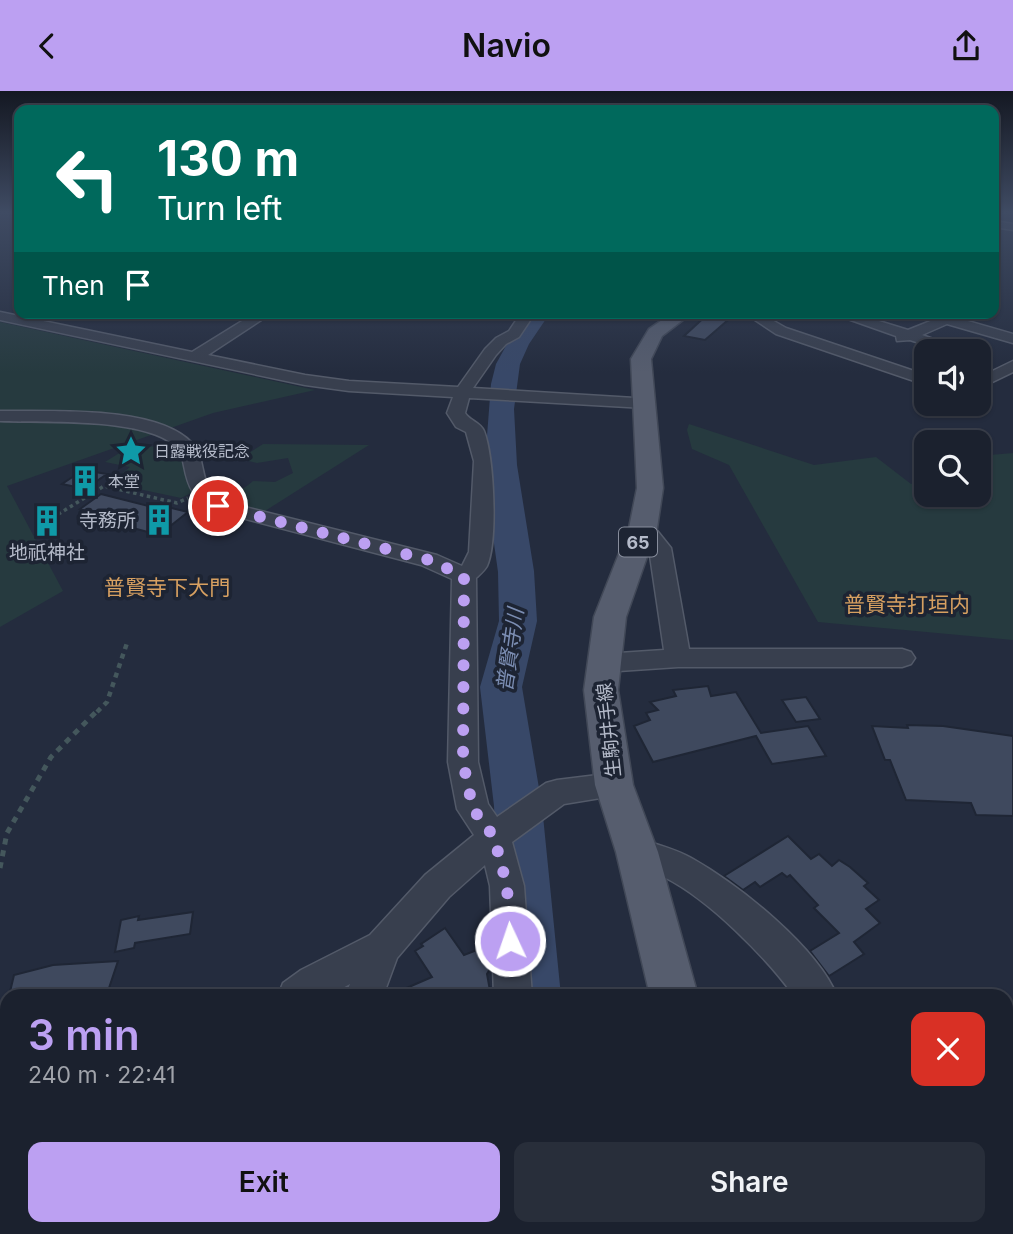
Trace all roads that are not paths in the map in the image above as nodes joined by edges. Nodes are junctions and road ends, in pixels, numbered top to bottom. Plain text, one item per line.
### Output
1 (15, 319) edge
2 (255, 319) edge
3 (524, 319) edge
4 (675, 319) edge
5 (762, 319) edge
6 (857, 319) edge
7 (944, 319) edge
8 (947, 320) junction
9 (909, 335) junction
10 (922, 339) edge
11 (1013, 339) edge
12 (197, 355) junction
13 (859, 357) junction
14 (991, 361) edge
15 (1012, 366) edge
16 (914, 376) edge
17 (991, 377) edge
18 (467, 394) junction
19 (520, 397) joint
20 (645, 403) junction
21 (0, 416) edge
22 (643, 528) junction
23 (464, 576) junction
24 (678, 658) junction
25 (902, 658) dead end
26 (604, 663) junction
27 (614, 785) junction
28 (557, 792) joint
29 (494, 837) junction
30 (637, 852) junction
31 (383, 947) junction
32 (306, 989) edge
33 (367, 989) edge
34 (513, 989) edge
35 (672, 989) edge
36 (813, 989) edge

1 - 12 street
2 - 12 street
3 - 18 street
4 - 20 main road, 生駒井手線 / 65
5 - 13 street
6 - 9 street
7 - 8 street
8 - 9 street
8 - 11 street
9 - 10 street
9 - 13 street
12 - 18 street
13 - 16 street
14 - 15 street
15 - 17 street
18 - 19 street
18 - 23 street
19 - 20 street
20 - 22 main road, 生駒井手線 / 65
21 - 23 street
22 - 24 street
22 - 26 main road, 生駒井手線 / 65
23 - 29 street
24 - 25 street
24 - 26 street
26 - 27 main road, 生駒井手線 / 65
27 - 28 street
27 - 30 main road, 生駒井手線 / 65
28 - 29 street
29 - 31 street
29 - 34 street
30 - 35 main road, 生駒井手線 / 65
30 - 36 street
31 - 32 street
31 - 33 street

